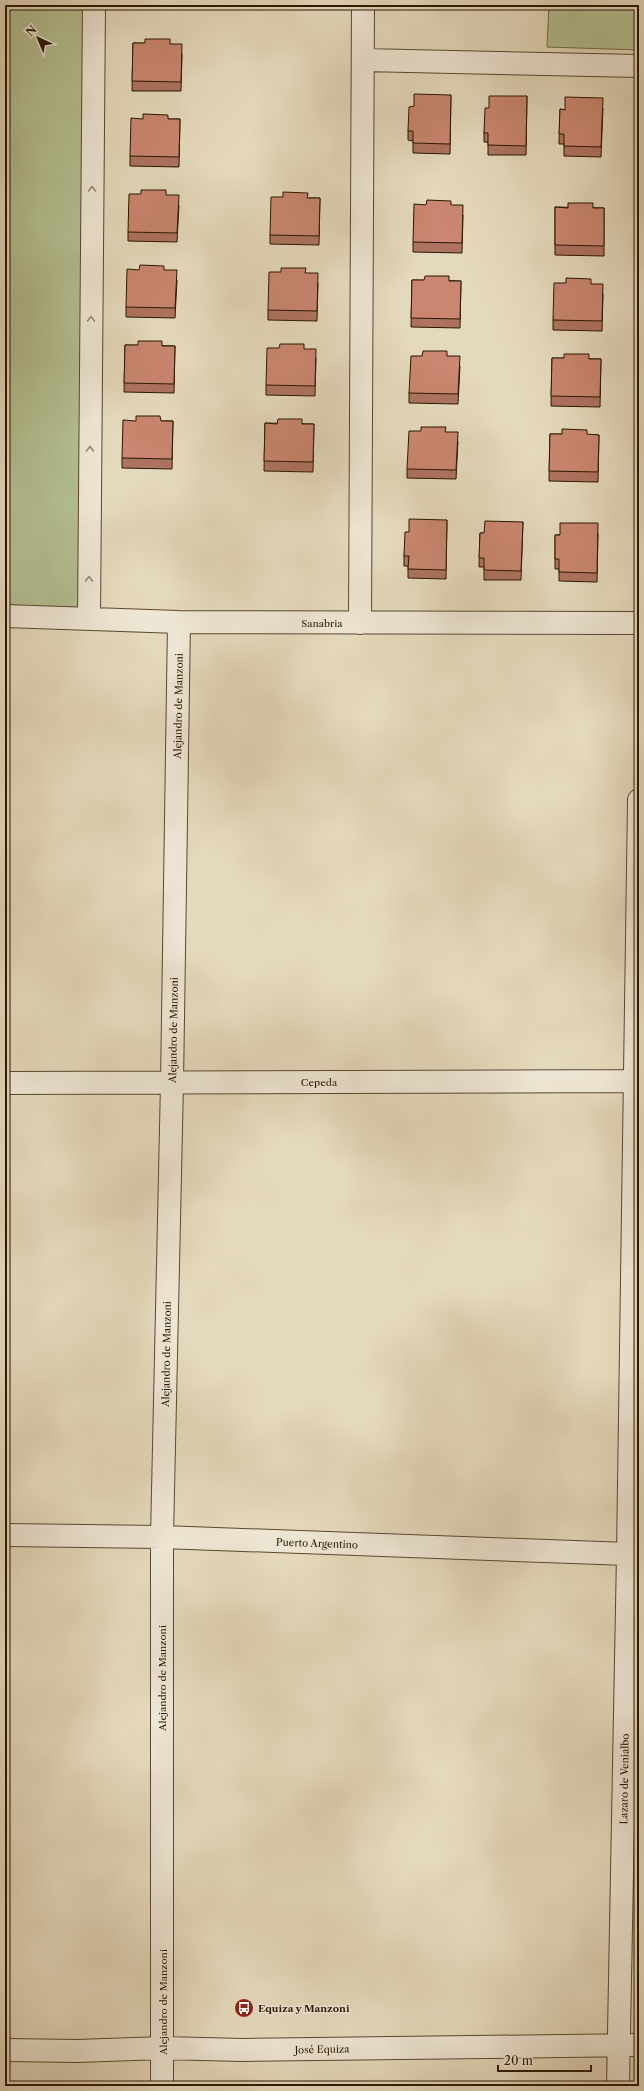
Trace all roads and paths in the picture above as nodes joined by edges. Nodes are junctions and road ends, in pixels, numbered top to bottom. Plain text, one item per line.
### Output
1 (94, 5) edge
2 (363, 5) edge
3 (363, 60) junction
4 (639, 66) edge
5 (5, 616) edge
6 (89, 618) junction
7 (179, 622) junction
8 (360, 623) junction
9 (639, 623) edge
10 (639, 800) edge
11 (634, 1081) junction
12 (5, 1083) edge
13 (172, 1083) junction
14 (635, 1337) edge
15 (5, 1535) edge
16 (162, 1537) junction
17 (628, 1554) junction
18 (628, 2045) edge
19 (163, 2048) junction
20 (5, 2050) edge
21 (162, 2086) edge
22 (618, 2086) edge

6 -> 1 street
2 - 3 street
3 - 4 street
3 - 8 street
5 - 6 street, Sanabria
6 - 7 street, Sanabria
7 - 8 street, Sanabria
7 - 13 street, Alejandro de Manzoni
8 - 9 street, Sanabria
10 - 11 street, Lazaro de Venialbo
11 - 13 street, Cepeda
11 - 14 street, Lazaro de Venialbo
12 - 13 street, Cepeda
13 - 16 street, Alejandro de Manzoni
14 - 17 street, Lazaro de Venialbo
15 - 16 street, Puerto Argentino
16 - 17 street, Puerto Argentino
16 - 19 street, Alejandro de Manzoni
17 - 18 street, Lazaro de Venialbo
18 - 19 street, José Equiza
18 - 22 street, Lazaro de Venialbo
19 - 20 street, José Equiza
19 - 21 street, Alejandro de Manzoni

